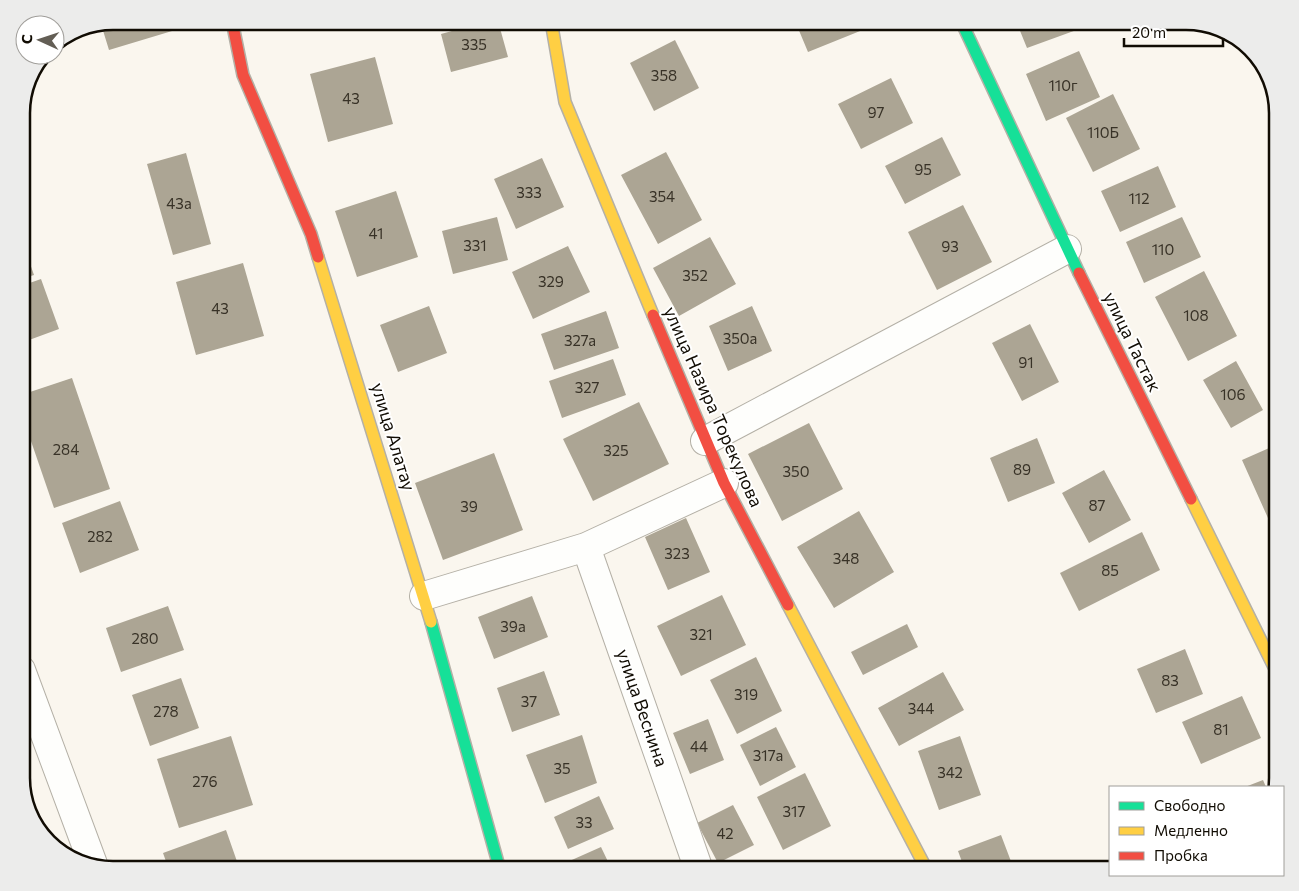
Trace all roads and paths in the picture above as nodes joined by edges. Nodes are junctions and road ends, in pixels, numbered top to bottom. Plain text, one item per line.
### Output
1 (234, 30) edge
2 (553, 30) edge
3 (965, 30) edge
4 (1067, 249) junction
5 (705, 441) junction
6 (724, 483) junction
7 (586, 547) junction
8 (424, 596) junction
9 (1269, 657) edge
10 (30, 694) edge
11 (91, 857) edge
12 (498, 861) edge
13 (696, 861) edge
14 (922, 861) edge

1 - 8 street, улица Алатау
2 - 5 street, улица Назира Торекулова
3 - 4 street, улица Тастак
4 - 5 street
4 - 9 street, улица Тастак
5 - 6 street, улица Назира Торекулова
6 - 7 street
6 - 14 street, улица Назира Торекулова
7 - 8 street
7 - 13 street, улица Веснина
8 - 12 street, улица Алатау
10 - 11 street

